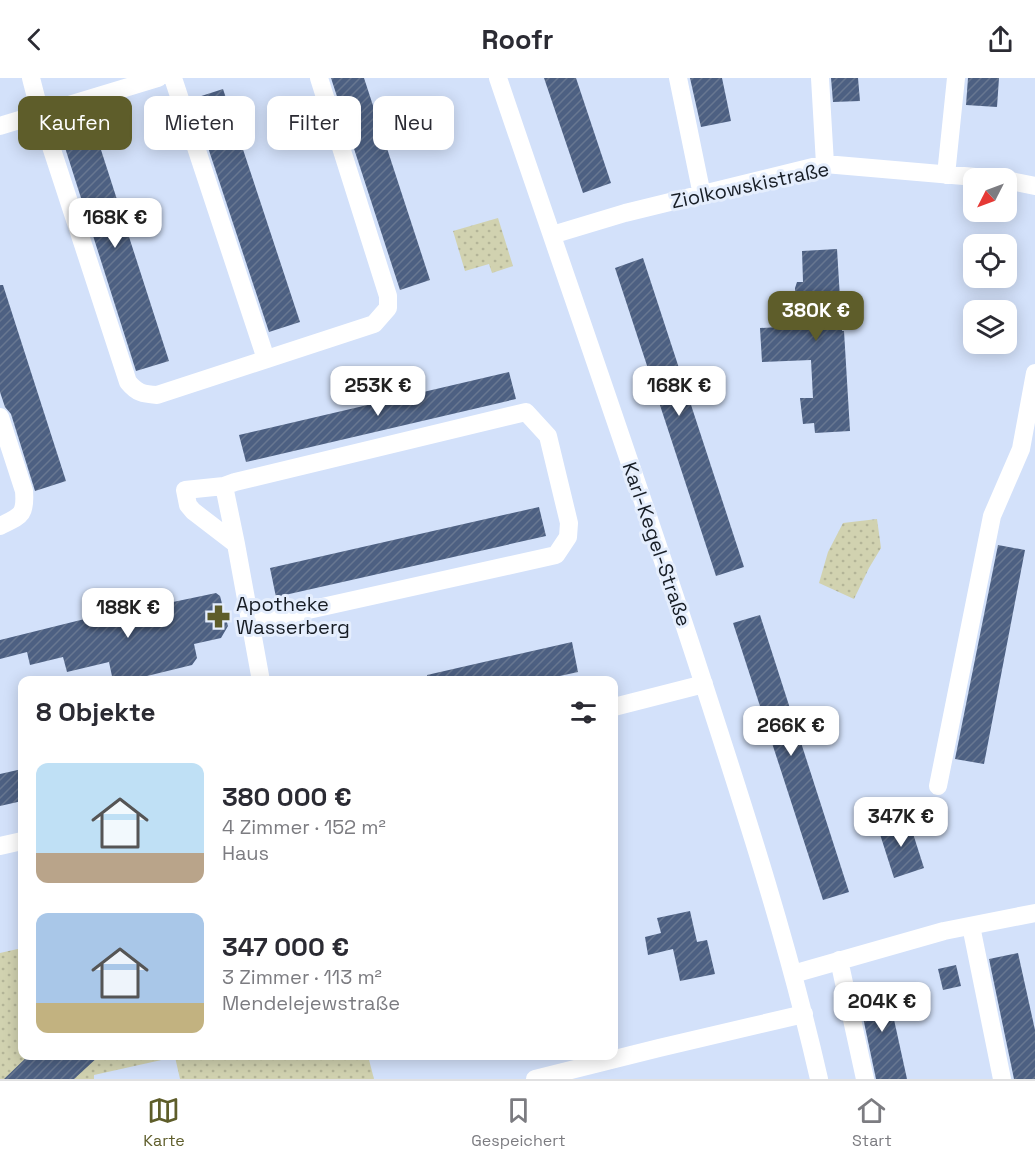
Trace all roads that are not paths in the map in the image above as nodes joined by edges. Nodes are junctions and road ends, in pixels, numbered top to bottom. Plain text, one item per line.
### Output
1 (31, 78) edge
2 (158, 78) edge
3 (173, 78) edge
4 (320, 78) edge
5 (498, 78) edge
6 (678, 78) edge
7 (820, 78) edge
8 (956, 78) edge
9 (36, 96) edge
10 (97, 96) edge
11 (18, 120) edge
12 (0, 126) edge
13 (52, 150) edge
14 (825, 164) junction
15 (946, 175) junction
16 (963, 176) edge
17 (1017, 182) edge
18 (1035, 186) edge
19 (702, 195) junction
20 (552, 235) junction
21 (266, 359) junction
22 (1035, 373) edge
23 (0, 417) edge
24 (224, 486) junction
25 (0, 526) edge
26 (236, 544) junction
27 (250, 623) junction
28 (260, 676) edge
29 (704, 684) junction
30 (618, 705) edge
31 (938, 786) dead end
32 (18, 842) edge
33 (0, 846) edge
34 (1035, 913) edge
35 (970, 926) junction
36 (839, 960) junction
37 (793, 974) junction
38 (804, 1014) junction
39 (618, 1059) edge
40 (614, 1060) edge
41 (535, 1079) edge
42 (819, 1079) edge
43 (865, 1079) edge
44 (1002, 1079) edge

1 - 9 street
2 - 10 street
3 - 21 street
4 - 21 street
5 - 20 street, Karl-Kegel-Straße
6 - 19 street
7 - 14 street
8 - 15 street
11 - 12 street
13 - 21 street
14 - 15 street, Ziolkowskistraße
14 - 19 street, Ziolkowskistraße
15 - 16 street, Ziolkowskistraße
17 - 18 street
19 - 20 street, Ziolkowskistraße
20 - 29 street, Karl-Kegel-Straße
22 - 31 street
23 - 25 street
24 - 26 street
24 - 26 street
24 - 27 street
26 - 27 street
27 - 28 street
29 - 30 street
29 - 37 street, Karl-Kegel-Straße
32 - 33 street
34 - 35 street
35 - 36 street
35 - 44 street
36 - 37 street
36 - 43 street
37 - 38 street, Karl-Kegel-Straße
38 - 39 street
38 - 42 street, Karl-Kegel-Straße
40 - 41 street

